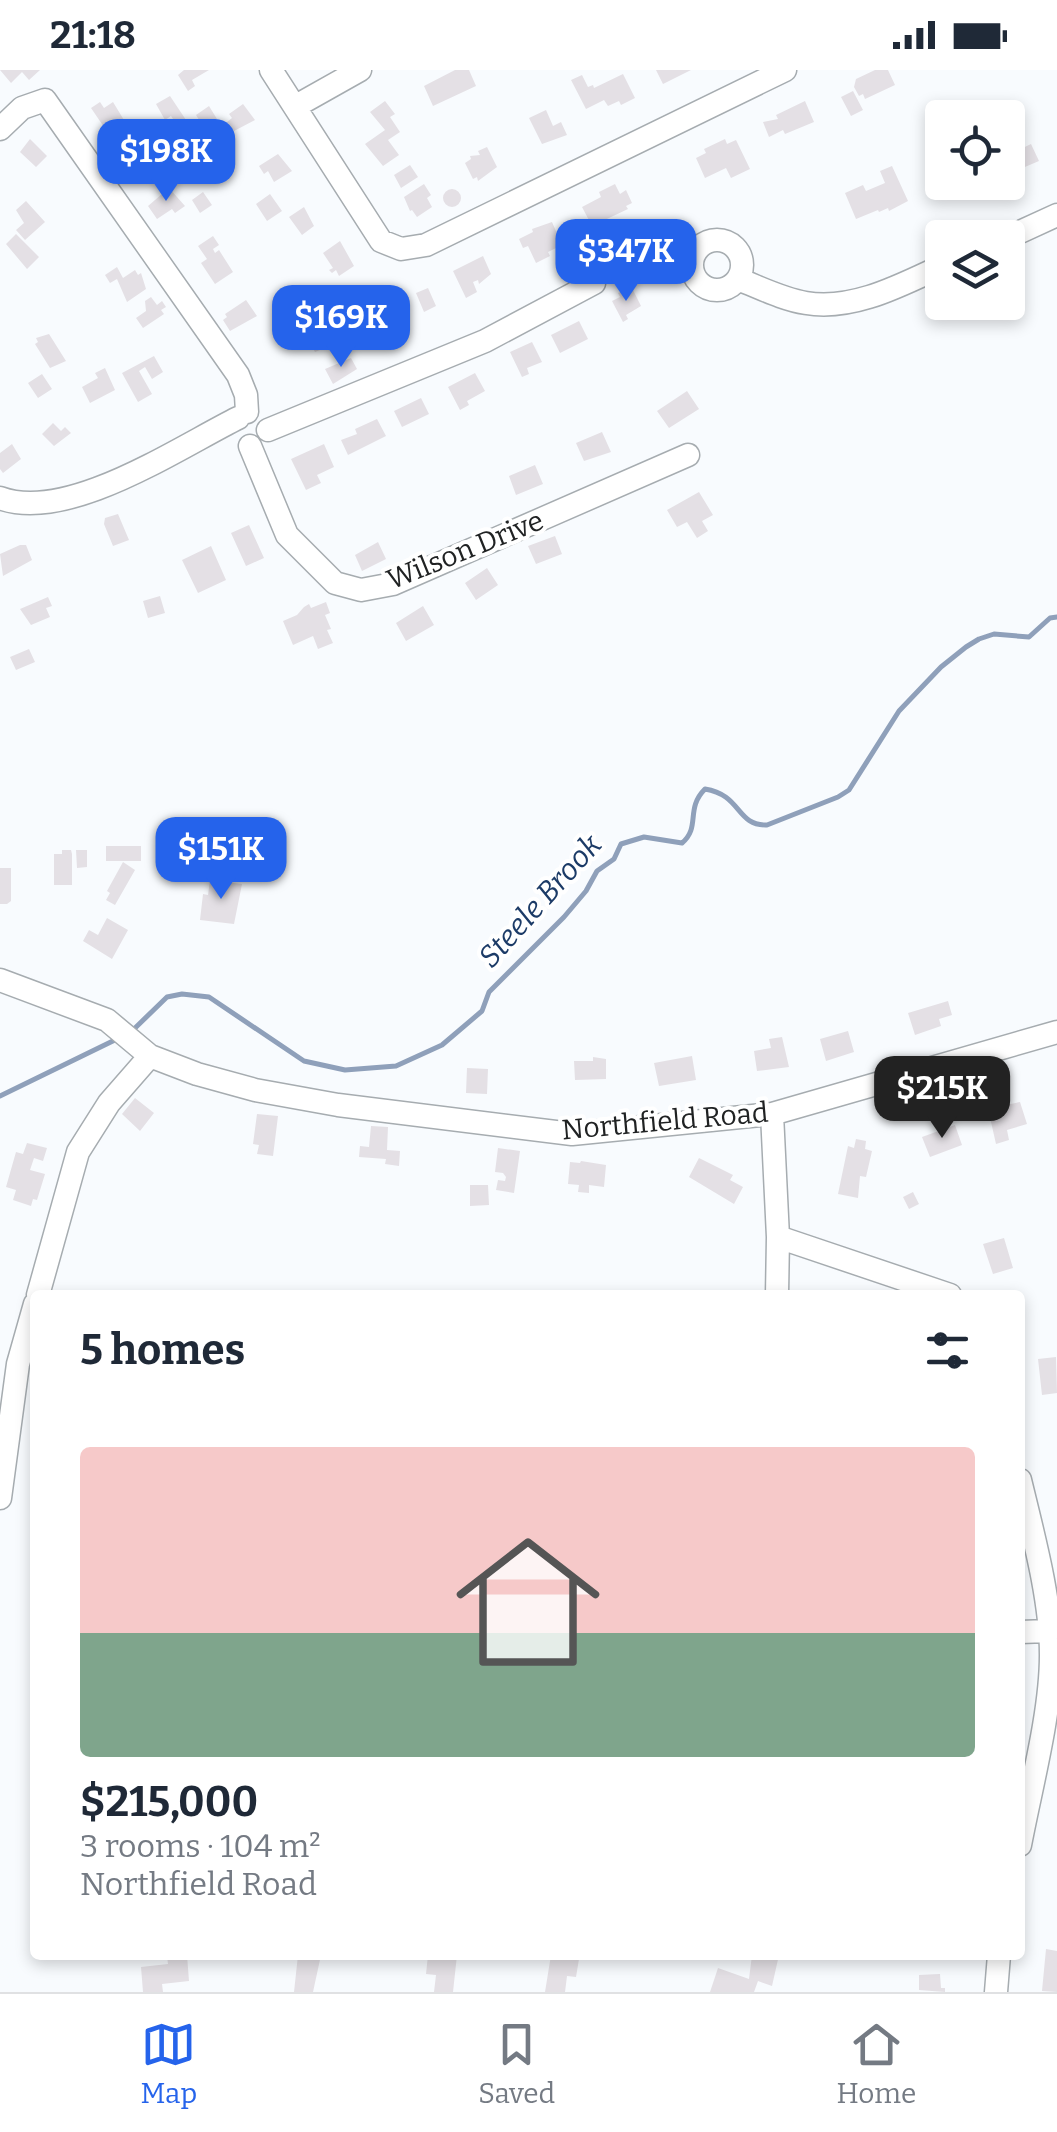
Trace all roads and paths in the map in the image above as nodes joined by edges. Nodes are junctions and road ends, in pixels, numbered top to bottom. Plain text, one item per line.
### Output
1 (271, 70) edge
2 (360, 70) edge
3 (784, 70) edge
4 (296, 106) junction
5 (0, 128) edge
6 (1057, 215) edge
7 (1025, 230) edge
8 (925, 274) edge
9 (738, 280) dead end
10 (594, 283) dead end
11 (242, 415) junction
12 (259, 438) junction
13 (688, 455) dead end
14 (0, 498) edge
15 (0, 980) edge
16 (1057, 1032) edge
17 (144, 1051) junction
18 (772, 1114) junction
19 (778, 1237) junction
20 (39, 1290) edge
21 (777, 1290) edge
22 (935, 1290) edge
23 (30, 1322) edge
24 (0, 1498) edge
25 (1025, 1506) edge
26 (1025, 1632) edge
27 (1049, 1632) junction
28 (1025, 1818) edge
29 (999, 1960) edge
30 (996, 1992) edge

1 - 4 street
2 - 4 street
3 - 4 street
5 - 11 street
6 - 7 street
8 - 9 street
10 - 12 street
11 - 12 street, Wilson Drive
11 - 14 street
12 - 13 street, Wilson Drive
15 - 17 street
16 - 18 street, Northfield Road
17 - 18 street, Northfield Road
17 - 20 street
18 - 19 street
19 - 21 street
19 - 22 street
23 - 24 street
25 - 27 street
26 - 27 street
27 - 28 street
29 - 30 street

